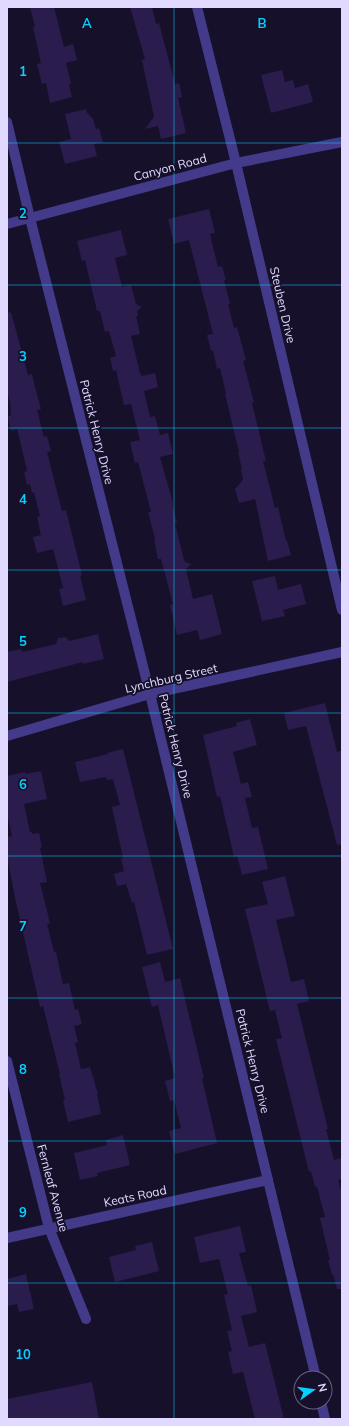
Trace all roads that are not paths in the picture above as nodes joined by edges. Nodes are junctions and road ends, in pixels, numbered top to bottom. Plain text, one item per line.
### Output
1 (197, 7) edge
2 (7, 122) edge
3 (342, 142) edge
4 (236, 163) junction
5 (30, 218) junction
6 (7, 224) edge
7 (342, 610) edge
8 (342, 652) edge
9 (150, 694) junction
10 (7, 736) edge
11 (7, 1061) edge
12 (268, 1180) junction
13 (49, 1228) junction
14 (7, 1238) edge
15 (86, 1319) dead end
16 (314, 1370) edge

1 - 4 street, Steuben Drive
2 - 5 street, Patrick Henry Drive
3 - 4 street, Canyon Road
4 - 5 street, Canyon Road
4 - 7 street, Steuben Drive
5 - 6 street, Canyon Road
5 - 9 street, Patrick Henry Drive
8 - 9 street, Lynchburg Street
9 - 10 street, Lynchburg Street
9 - 12 street, Patrick Henry Drive
11 - 13 street, Fernleaf Avenue
12 - 13 street, Keats Road
12 - 16 street, Patrick Henry Drive
13 - 14 street, Keats Road
13 - 15 street, Fernleaf Avenue

